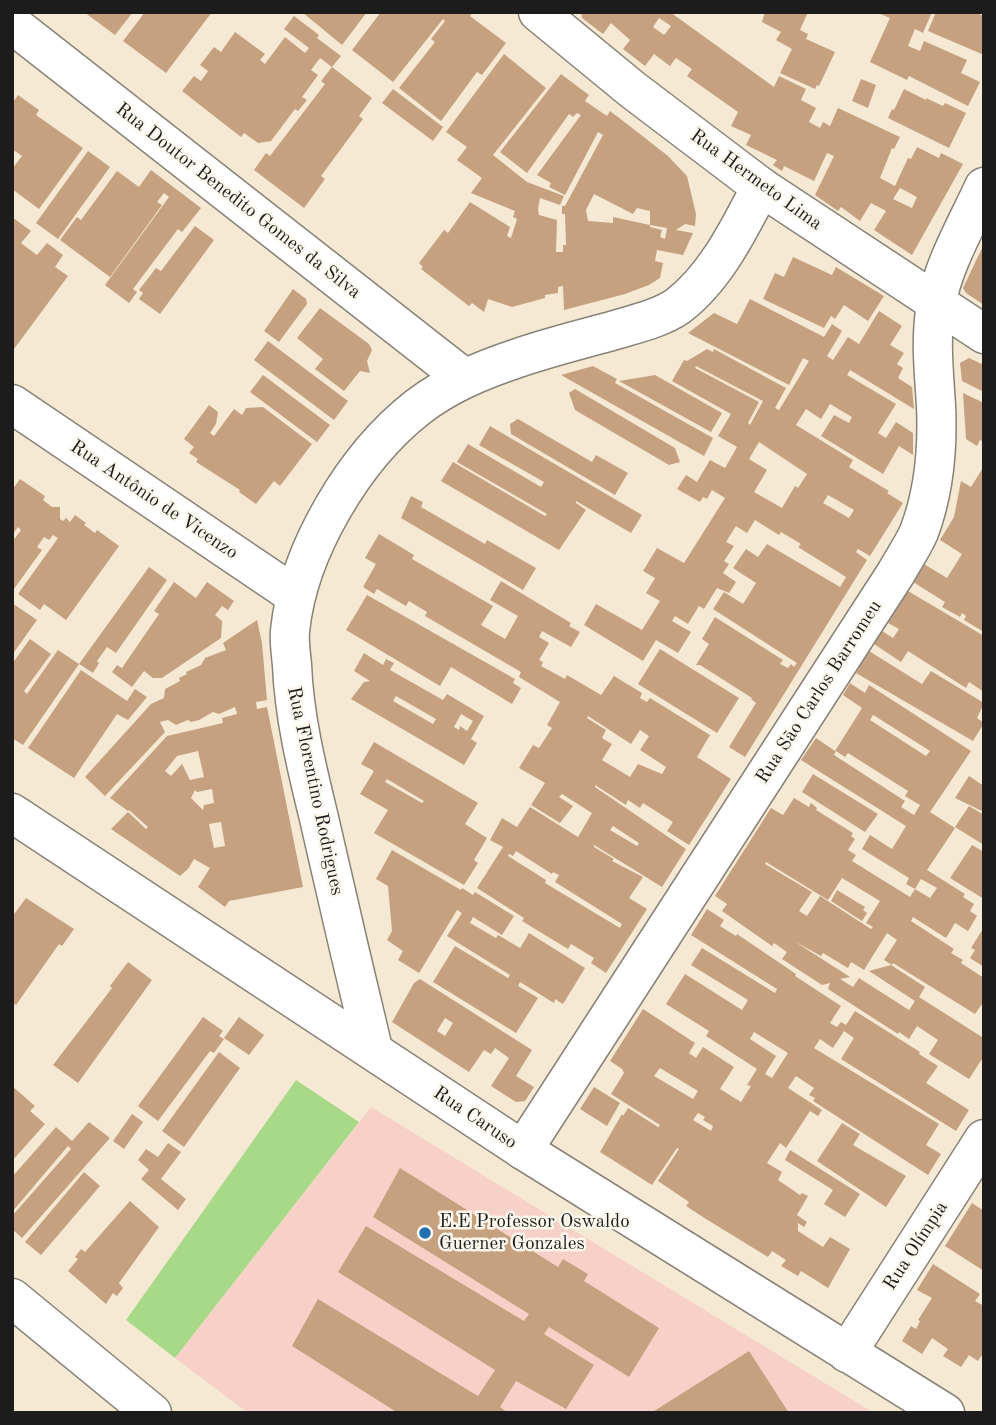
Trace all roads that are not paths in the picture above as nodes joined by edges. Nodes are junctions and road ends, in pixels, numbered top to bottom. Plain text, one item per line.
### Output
1 (544, 14) edge
2 (12, 24) edge
3 (761, 187) junction
4 (984, 187) edge
5 (936, 303) junction
6 (984, 334) edge
7 (464, 378) junction
8 (12, 404) edge
9 (296, 596) junction
10 (12, 813) edge
11 (373, 1049) junction
12 (984, 1139) edge
13 (523, 1150) junction
14 (12, 1298) edge
15 (847, 1353) junction
16 (152, 1413) edge
17 (945, 1413) edge

1 - 3 street, Rua Hermeto Lima
2 - 7 street, Rua Doutor Benedito Gomes da Silva
3 - 5 street, Rua Hermeto Lima
3 - 7 street, Rua Florentino Rodrigues
4 - 5 street, Rua São Carlos Barromeu
5 - 6 street, Rua Hermeto Lima
5 - 13 street, Rua São Carlos Barromeu
7 - 9 street, Rua Florentino Rodrigues
8 - 9 street, Rua Antônio de Vicenzo
9 - 11 street, Rua Florentino Rodrigues
10 - 11 street, Rua Caruso
11 - 13 street, Rua Caruso
12 - 15 street, Rua Olímpia
13 - 15 street, Rua Caruso
14 - 16 street
15 - 17 street, Rua Caruso

